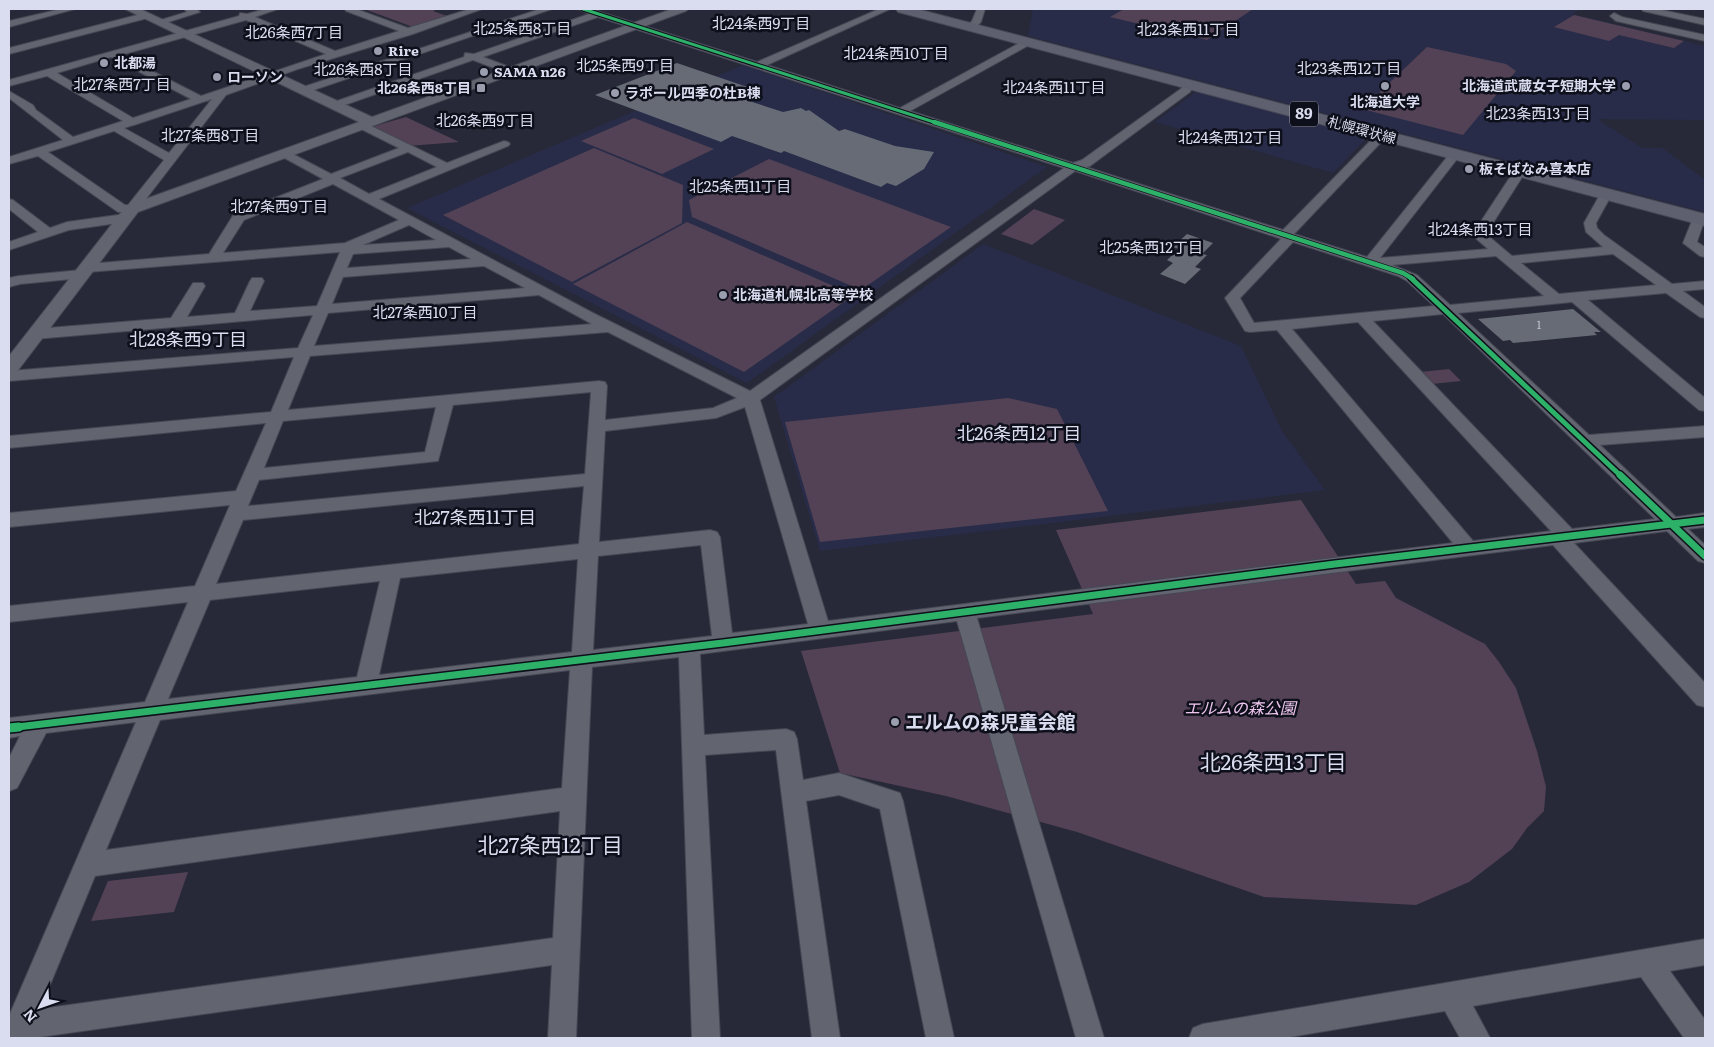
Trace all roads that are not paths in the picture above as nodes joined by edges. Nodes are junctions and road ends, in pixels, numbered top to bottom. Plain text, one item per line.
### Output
1 (71, 9) edge
2 (131, 9) edge
3 (188, 9) edge
4 (228, 9) edge
5 (274, 9) edge
6 (348, 9) edge
7 (473, 9) edge
8 (548, 9) edge
9 (583, 9) edge
10 (682, 9) edge
11 (886, 9) edge
12 (903, 9) edge
13 (981, 9) edge
14 (1627, 9) edge
15 (1646, 9) edge
16 (1705, 11) edge
17 (598, 14) junction
18 (145, 16) junction
19 (247, 16) junction
20 (12, 21) edge
21 (1701, 21) edge
22 (159, 22) junction
23 (636, 26) junction
24 (971, 27) junction
25 (407, 31) junction
26 (184, 34) junction
27 (1705, 38) edge
28 (1028, 42) junction
29 (441, 44) junction
30 (9, 51) edge
31 (112, 54) junction
32 (334, 54) junction
33 (473, 57) junction
34 (758, 65) junction
35 (48, 72) junction
36 (511, 72) junction
37 (273, 75) junction
38 (9, 82) edge
39 (1189, 84) junction
40 (304, 90) junction
41 (222, 93) junction
42 (9, 94) edge
43 (201, 100) junction
44 (335, 104) junction
45 (902, 111) junction
46 (133, 122) junction
47 (366, 123) junction
48 (115, 127) junction
49 (1382, 135) junction
50 (72, 141) junction
51 (504, 144) dead end
52 (409, 148) junction
53 (39, 151) junction
54 (283, 153) junction
55 (1455, 154) junction
56 (170, 158) junction
57 (9, 161) edge
58 (447, 166) junction
59 (1073, 167) junction
60 (1520, 171) junction
61 (332, 179) junction
62 (1606, 194) junction
63 (368, 199) junction
64 (9, 203) edge
65 (129, 214) junction
66 (1702, 219) edge
67 (408, 221) junction
68 (47, 232) junction
69 (1288, 236) junction
70 (451, 243) junction
71 (9, 246) edge
72 (348, 249) junction
73 (1616, 250) junction
74 (1705, 253) edge
75 (1504, 256) junction
76 (213, 258) junction
77 (485, 262) junction
78 (1370, 262) junction
79 (84, 271) junction
80 (338, 273) junction
81 (257, 280) dead end
82 (9, 283) edge
83 (1705, 285) edge
84 (198, 286) dead end
85 (1670, 289) junction
86 (541, 292) junction
87 (1576, 298) junction
88 (1556, 299) junction
89 (322, 309) junction
90 (1446, 309) junction
91 (1705, 314) edge
92 (240, 317) junction
93 (1361, 317) junction
94 (176, 322) junction
95 (1282, 325) junction
96 (610, 327) junction
97 (23, 346) edge
98 (304, 352) junction
99 (9, 369) edge
100 (9, 376) edge
101 (751, 398) junction
102 (446, 401) junction
103 (1705, 406) edge
104 (277, 417) junction
105 (596, 427) junction
106 (1705, 431) edge
107 (1584, 441) junction
108 (9, 442) edge
109 (252, 475) junction
110 (593, 479) junction
111 (239, 505) junction
112 (9, 520) edge
113 (1705, 520) edge
114 (1672, 524) junction
115 (1563, 537) junction
116 (1468, 548) junction
117 (588, 552) junction
118 (1705, 556) edge
119 (392, 572) junction
120 (202, 592) junction
121 (965, 612) junction
122 (9, 614) edge
123 (821, 631) junction
124 (723, 643) junction
125 (689, 646) junction
126 (583, 659) junction
127 (366, 685) junction
128 (1705, 698) edge
129 (152, 710) junction
130 (39, 724) junction
131 (9, 728) edge
132 (693, 746) junction
133 (9, 780) edge
134 (792, 793) junction
135 (573, 798) junction
136 (87, 865) junction
137 (566, 950) junction
138 (1705, 952) edge
139 (1648, 962) junction
140 (1452, 996) junction
141 (16, 1032) edge
142 (562, 1038) edge
143 (706, 1038) edge
144 (826, 1038) edge
145 (940, 1038) edge
146 (1090, 1038) edge
147 (1203, 1038) edge
148 (1476, 1038) edge
149 (1701, 1038) edge

1 - 20 street
2 - 18 street
3 - 22 street
4 - 19 street
5 - 19 street
6 - 25 street
7 - 25 street
8 - 29 street
9 - 17 street
10 - 23 street
11 - 34 street
12 - 24 main road, 札幌環状線 / 89
13 - 24 street
14 - 27 street
15 - 21 street
16 - 21 street
17 - 23 street
17 - 33 street
18 - 22 street
18 - 30 street
19 - 26 street
19 - 32 street
22 - 26 street
23 - 34 street
23 - 36 street
24 - 28 main road, 札幌環状線 / 89
25 - 29 street
25 - 32 street
26 - 31 street
26 - 37 street
28 - 39 main road, 札幌環状線 / 89
28 - 45 street
29 - 33 street
29 - 40 street
31 - 35 street
31 - 43 street
32 - 37 street
33 - 36 street
33 - 44 street
34 - 45 street
35 - 38 street
35 - 46 street
36 - 47 street
37 - 40 street
37 - 41 street
39 - 49 main road, 札幌環状線 / 89
39 - 59 street
40 - 44 street
41 - 43 street
41 - 56 street
42 - 50 street
43 - 46 street
44 - 47 street
45 - 59 street
46 - 48 street
47 - 52 street
47 - 54 street
48 - 50 street
48 - 56 street
49 - 55 main road, 札幌環状線 / 89
49 - 69 street
50 - 53 street
51 - 58 street
52 - 58 street
52 - 61 street
53 - 57 street
53 - 65 street
54 - 61 street
54 - 65 street
55 - 60 main road, 札幌環状線 / 89
55 - 78 street
56 - 65 street
58 - 63 street
59 - 69 street
59 - 101 street
60 - 62 main road, 札幌環状線 / 89
60 - 75 street
61 - 63 street
61 - 76 street
62 - 66 main road, 札幌環状線 / 89
62 - 73 street
63 - 67 street
64 - 68 street
65 - 68 street
65 - 79 street
66 - 74 street
67 - 70 street
67 - 72 street
68 - 71 street
69 - 78 street
69 - 95 street
70 - 72 street
70 - 77 street
72 - 76 street
72 - 80 street
73 - 75 street
73 - 85 street
75 - 78 street
75 - 88 street
76 - 79 street
77 - 80 street
77 - 86 street
78 - 90 street
79 - 82 street
79 - 97 street
80 - 89 street
81 - 92 street
83 - 85 street
84 - 94 street
85 - 87 street
85 - 91 street
86 - 89 street
86 - 96 street
87 - 88 street
87 - 103 street
88 - 90 street
89 - 92 street
89 - 98 street
90 - 93 street
90 - 107 street
92 - 94 street
93 - 95 street
93 - 115 street
94 - 97 street
95 - 116 street
96 - 98 street
96 - 101 street
97 - 99 street
98 - 100 street
98 - 104 street
101 - 105 street
101 - 123 street
102 - 104 street
102 - 105 street
102 - 109 street
104 - 108 street
104 - 109 street
105 - 110 street
106 - 107 street
107 - 114 street
109 - 111 street
110 - 111 street
110 - 117 street
111 - 112 street
111 - 120 street
113 - 114 street
114 - 115 street
114 - 118 street
115 - 116 street
115 - 128 street
116 - 121 street
117 - 119 street
117 - 124 street
117 - 126 street
119 - 120 street
119 - 127 street
120 - 122 street
120 - 129 street
121 - 123 street
121 - 146 street
123 - 124 street
124 - 125 street
125 - 126 street
125 - 132 street
126 - 127 street
126 - 135 street
127 - 129 street
129 - 130 street
129 - 136 street
130 - 131 street
130 - 133 street
132 - 134 street
132 - 143 street
134 - 144 street
134 - 145 street
135 - 136 street
135 - 137 street
136 - 141 street
137 - 141 street
137 - 142 street
138 - 139 street
139 - 140 street
139 - 149 street
140 - 147 street
140 - 148 street

